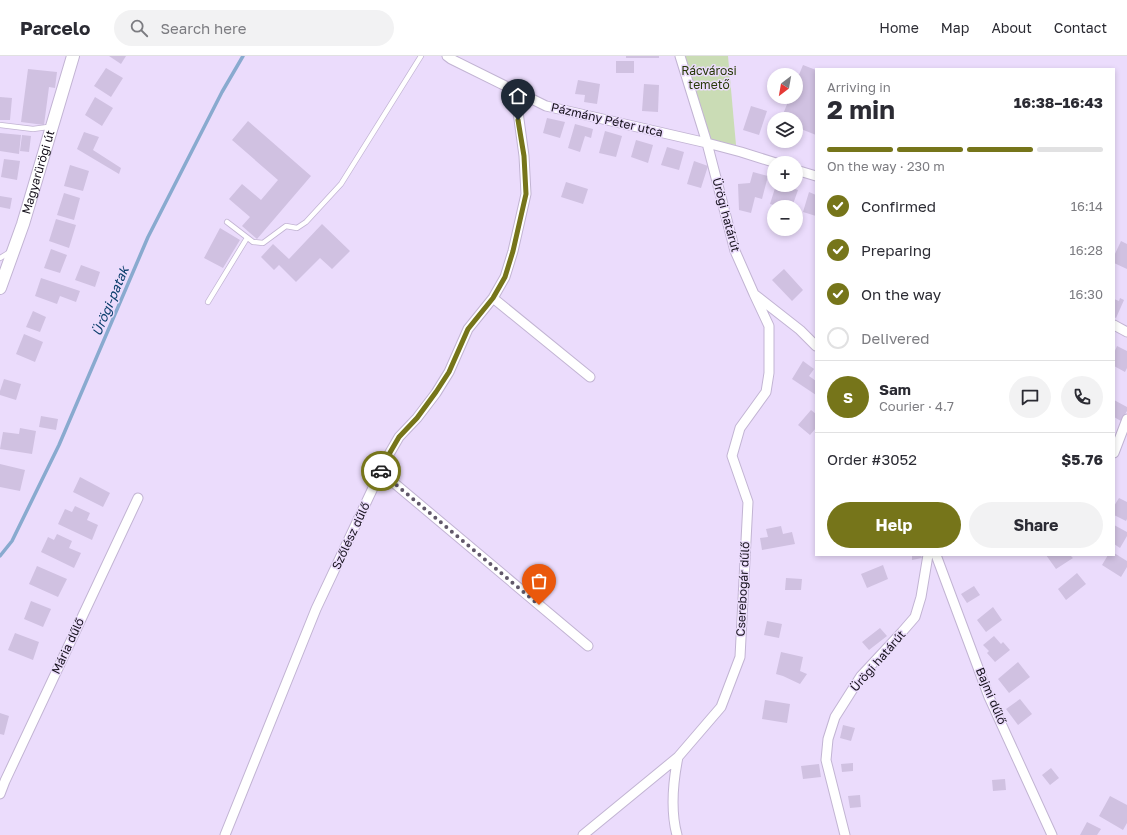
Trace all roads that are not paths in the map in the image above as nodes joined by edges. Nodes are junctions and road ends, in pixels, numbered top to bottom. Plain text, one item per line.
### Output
1 (65, 56) edge
2 (73, 56) edge
3 (421, 56) edge
4 (447, 56) edge
5 (680, 56) edge
6 (70, 69) junction
7 (515, 90) junction
8 (55, 119) junction
9 (0, 125) edge
10 (707, 143) junction
11 (767, 160) edge
12 (803, 172) edge
13 (815, 176) edge
14 (227, 222) dead end
15 (247, 238) junction
16 (15, 249) junction
17 (0, 258) edge
18 (0, 288) edge
19 (754, 294) junction
20 (493, 298) junction
21 (208, 302) dead end
22 (1115, 326) edge
23 (1127, 332) edge
24 (815, 345) edge
25 (590, 377) dead end
26 (1127, 419) edge
27 (1115, 450) edge
28 (381, 472) junction
29 (138, 498) dead end
30 (928, 556) edge
31 (936, 556) edge
32 (588, 646) dead end
33 (678, 757) junction
34 (0, 794) edge
35 (225, 835) edge
36 (583, 835) edge
37 (677, 835) edge
38 (845, 835) edge
39 (1052, 835) edge

1 - 6 street
2 - 6 main road, Magyarürögi út
3 - 15 lane
4 - 7 street, Pázmány Péter utca
5 - 10 street, Ürögi határút
6 - 8 main road, Magyarürögi út
7 - 10 street, Pázmány Péter utca
7 - 20 street, Szőlész dűlő
8 - 9 lane
8 - 16 main road, Magyarürögi út
10 - 11 street, Pázmány Péter utca
10 - 19 street, Ürögi határút
12 - 13 street
14 - 15 lane
15 - 21 lane
16 - 17 lane
16 - 18 main road, Magyarürögi út
19 - 24 street, Ürögi határút
19 - 33 street, Cserebogár dűlő
20 - 25 street
20 - 28 street, Szőlész dűlő
22 - 23 street
26 - 27 street
28 - 32 street
28 - 35 street, Szőlész dűlő
29 - 34 street, Mária dűlő
30 - 38 street, Ürögi határút
31 - 39 street, Bajmi dűlő
33 - 36 street, Cserebogár dűlő
33 - 37 street

